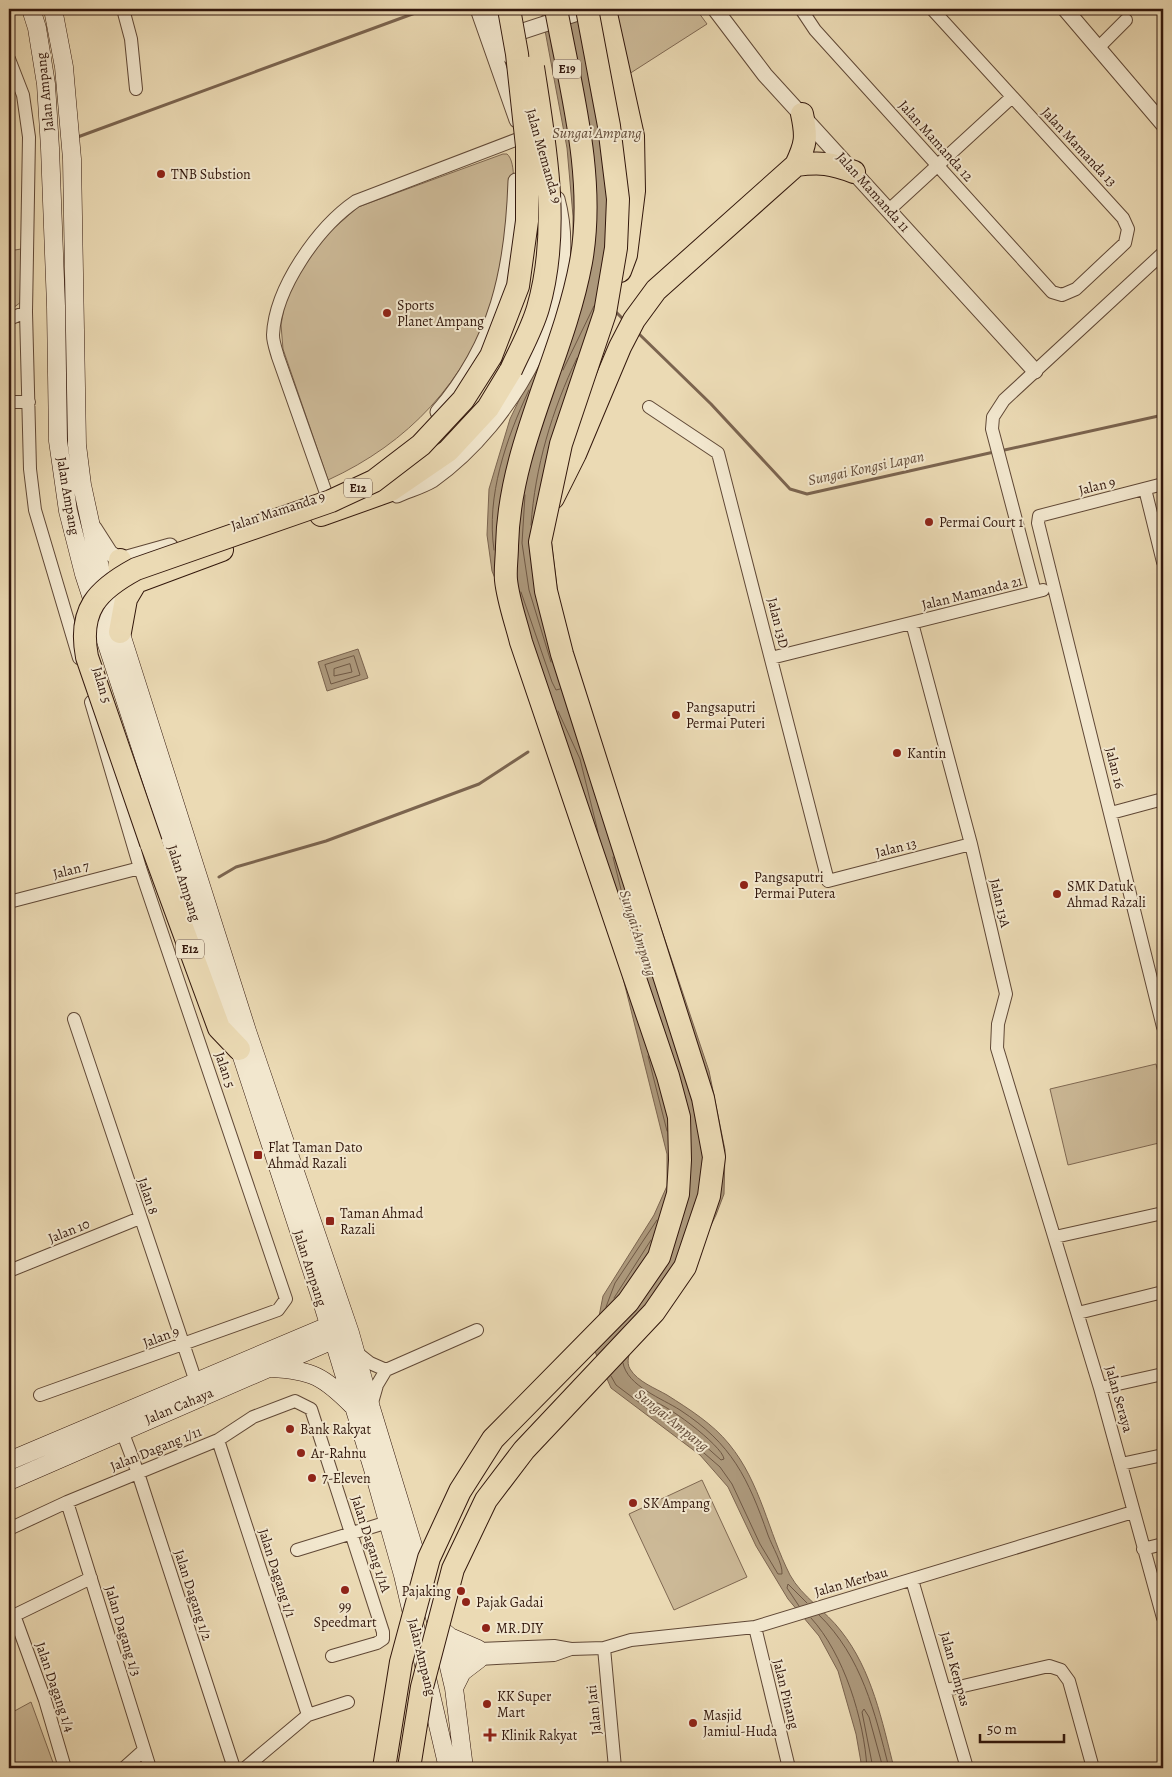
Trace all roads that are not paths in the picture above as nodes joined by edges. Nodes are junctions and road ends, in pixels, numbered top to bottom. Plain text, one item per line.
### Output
1 (31, 9) edge
2 (53, 9) edge
3 (123, 9) edge
4 (478, 9) edge
5 (493, 9) edge
6 (508, 9) edge
7 (524, 9) edge
8 (556, 9) edge
9 (589, 9) edge
10 (604, 9) edge
11 (716, 9) edge
12 (801, 9) edge
13 (932, 9) edge
14 (1065, 9) edge
15 (1126, 20) dead end
16 (536, 28) junction
17 (496, 40) junction
18 (1098, 48) junction
19 (9, 59) edge
20 (518, 75) junction
21 (136, 89) dead end
22 (1012, 97) junction
23 (533, 113) junction
24 (802, 114) junction
25 (1163, 124) edge
26 (518, 139) junction
27 (796, 165) junction
28 (938, 165) junction
29 (854, 172) junction
30 (516, 207) junction
31 (560, 209) junction
32 (889, 210) junction
33 (1163, 252) edge
34 (1052, 292) joint
35 (26, 312) junction
36 (605, 313) junction
37 (9, 319) edge
38 (1035, 372) junction
39 (9, 402) edge
40 (29, 402) junction
41 (649, 408) dead end
42 (1163, 484) edge
43 (1144, 489) junction
44 (324, 505) junction
45 (548, 508) junction
46 (1038, 516) joint
47 (90, 523) junction
48 (120, 560) junction
49 (1163, 562) edge
50 (136, 582) junction
51 (1053, 588) junction
52 (1035, 592) junction
53 (912, 623) junction
54 (120, 632) junction
55 (771, 658) junction
56 (1163, 799) edge
57 (1111, 814) junction
58 (971, 844) junction
59 (140, 868) junction
60 (828, 882) joint
61 (9, 902) edge
62 (74, 1019) dead end
63 (1163, 1027) edge
64 (240, 1038) junction
65 (1040, 1189) joint
66 (1163, 1212) edge
67 (140, 1218) junction
68 (1055, 1237) junction
69 (9, 1271) edge
70 (1163, 1292) edge
71 (320, 1295) junction
72 (286, 1299) joint
73 (1078, 1313) junction
74 (339, 1329) junction
75 (477, 1330) dead end
76 (297, 1339) junction
77 (183, 1345) junction
78 (355, 1352) junction
79 (268, 1368) junction
80 (386, 1370) junction
81 (1163, 1374) edge
82 (196, 1382) junction
83 (1100, 1388) junction
84 (40, 1395) dead end
85 (362, 1408) junction
86 (311, 1409) joint
87 (122, 1431) junction
88 (218, 1440) junction
89 (1163, 1455) edge
90 (9, 1461) edge
91 (1121, 1464) junction
92 (138, 1473) junction
93 (9, 1481) edge
94 (67, 1502) junction
95 (1133, 1512) junction
96 (388, 1522) junction
97 (9, 1529) edge
98 (352, 1533) junction
99 (1163, 1544) edge
100 (297, 1550) dead end
101 (1144, 1550) junction
102 (403, 1575) junction
103 (91, 1578) junction
104 (912, 1580) junction
105 (11, 1616) edge
106 (1163, 1618) edge
107 (761, 1625) junction
108 (438, 1627) junction
109 (604, 1648) junction
110 (446, 1654) junction
111 (478, 1654) junction
112 (332, 1656) dead end
113 (428, 1679) junction
114 (454, 1688) junction
115 (946, 1690) junction
116 (348, 1702) dead end
117 (308, 1715) junction
118 (144, 1750) junction
119 (65, 1768) edge
120 (124, 1768) edge
121 (150, 1768) edge
122 (234, 1768) edge
123 (245, 1768) edge
124 (384, 1768) edge
125 (409, 1768) edge
126 (448, 1768) edge
127 (464, 1768) edge
128 (615, 1768) edge
129 (789, 1768) edge
130 (967, 1768) edge
131 (1093, 1768) edge

1 - 64 main road, Jalan Ampang
2 - 47 main road, Jalan Ampang
3 - 21 street
4 - 17 street, Jalan Memanda 9
5 - 17 street, Jalan Memanda 9
6 - 64 highway, E12, bridge
7 - 44 highway, E12, bridge
8 - 124 highway, E19, bridge
9 - 16 street, bridge
9 - 36 highway, E19, bridge
10 - 36 highway, bridge
11 - 24 street, Jalan Mamanda 11
12 - 28 street, Jalan Mamanda 12
13 - 22 street, Jalan Mamanda 13
14 - 18 street
15 - 18 street
16 - 17 street
16 - 20 street
17 - 20 street, Jalan Memanda 9
17 - 26 street, Jalan Memanda 9
18 - 25 street
19 - 35 street, Jalan 5
20 - 23 street, Jalan Memanda 9
22 - 28 street
22 - 34 street, Jalan Mamanda 13
23 - 26 street
23 - 31 street, Jalan Memanda 9
24 - 27 highway
24 - 29 street, Jalan Mamanda 11
26 - 30 street, Jalan Mamanda 9
26 - 44 street
27 - 29 highway
27 - 45 highway
28 - 32 street
28 - 34 street, Jalan Mamanda 12
29 - 32 street, Jalan Mamanda 11
30 - 31 street
30 - 44 street, Jalan Mamanda 9
31 - 44 street, Jalan Memanda 9
32 - 38 street, Jalan Mamanda 11
33 - 38 street, Jalan Mamanda 21
35 - 37 street
35 - 40 street, Jalan 5
36 - 45 highway, E19, bridge
38 - 52 street, Jalan Mamanda 21
39 - 40 street
40 - 59 street, Jalan 5
41 - 55 street, Jalan 13D
42 - 43 street, Jalan 9
43 - 46 street, Jalan 9
43 - 49 street
44 - 48 street, Jalan Mamanda 9
44 - 50 highway, E12
45 - 125 highway, E19, bridge
46 - 51 street, Jalan 16
47 - 48 street
47 - 54 main road, Jalan Ampang
48 - 50 highway
50 - 54 highway
51 - 52 street
51 - 57 street, Jalan 16
52 - 53 street, Jalan Mamanda 21
53 - 55 street, Jalan Mamanda 21
53 - 58 street, Jalan 13A
54 - 64 main road, Jalan Ampang
55 - 60 street, Jalan 13D
56 - 57 street
57 - 63 street, Jalan 16
58 - 60 street, Jalan 13
58 - 65 street, Jalan 13A
59 - 61 street, Jalan 7
59 - 72 street, Jalan 5
62 - 67 street, Jalan 8
64 - 71 main road, Jalan Ampang
64 - 74 main road, Jalan Ampang
65 - 68 street, Jalan Seraya
66 - 68 street
67 - 69 street, Jalan 10
67 - 77 street, Jalan 8
68 - 73 street, Jalan Seraya
70 - 73 street
71 - 74 main road, Jalan Ampang
71 - 76 main road
72 - 77 street, Jalan 9
73 - 83 street, Jalan Seraya
74 - 76 main road, Jalan Cahaya
74 - 78 main road, Jalan Ampang
74 - 79 main road, Jalan Cahaya
74 - 85 main road, Jalan Ampang
75 - 80 street
76 - 82 main road, Jalan Cahaya
77 - 82 street, Jalan 8
77 - 84 street, Jalan 9
78 - 80 street
78 - 85 main road, Jalan Ampang
79 - 85 main road
79 - 87 main road, Jalan Cahaya
80 - 85 street
81 - 83 street
82 - 90 main road, Jalan Cahaya
83 - 91 street, Jalan Seraya
85 - 96 main road, Jalan Ampang
85 - 108 main road, Jalan Ampang
86 - 88 street, Jalan Dagang 1/11
86 - 98 street, Jalan Dagang 1/1A
87 - 92 street, Jalan Dagang 1/2
87 - 93 main road, Jalan Cahaya
88 - 92 street, Jalan Dagang 1/11
88 - 117 street, Jalan Dagang 1/1
89 - 91 street
91 - 95 street, Jalan Seraya
92 - 94 street, Jalan Dagang 1/11
92 - 122 street, Jalan Dagang 1/2
94 - 97 street, Jalan Dagang 1/11
94 - 103 street, Jalan Dagang 1/3
95 - 101 street, Jalan Seraya
95 - 104 street, Jalan Merbau
96 - 98 street
96 - 102 main road, Jalan Ampang
98 - 100 street
98 - 112 street, Jalan Dagang 1/1A
99 - 101 street
101 - 106 street, Jalan Seraya
102 - 110 main road
102 - 113 main road, Jalan Ampang
103 - 105 street
103 - 118 street, Jalan Dagang 1/3
104 - 107 street, Jalan Merbau
104 - 115 street, Jalan Kempas
105 - 119 street, Jalan Dagang 1/4
107 - 109 street, Jalan Merbau
107 - 129 street, Jalan Pinang
108 - 110 main road, Jalan Ampang
108 - 111 main road
109 - 111 street, Jalan Merbau
109 - 128 street, Jalan Jati
110 - 111 street, Jalan Merbau
110 - 113 main road
110 - 114 main road, Jalan Ampang
111 - 114 main road
113 - 126 main road, Jalan Ampang
114 - 127 main road, Jalan Ampang
115 - 130 street, Jalan Kempas
115 - 131 street
116 - 117 street
117 - 123 street
118 - 120 street
118 - 121 street, Jalan Dagang 1/3

